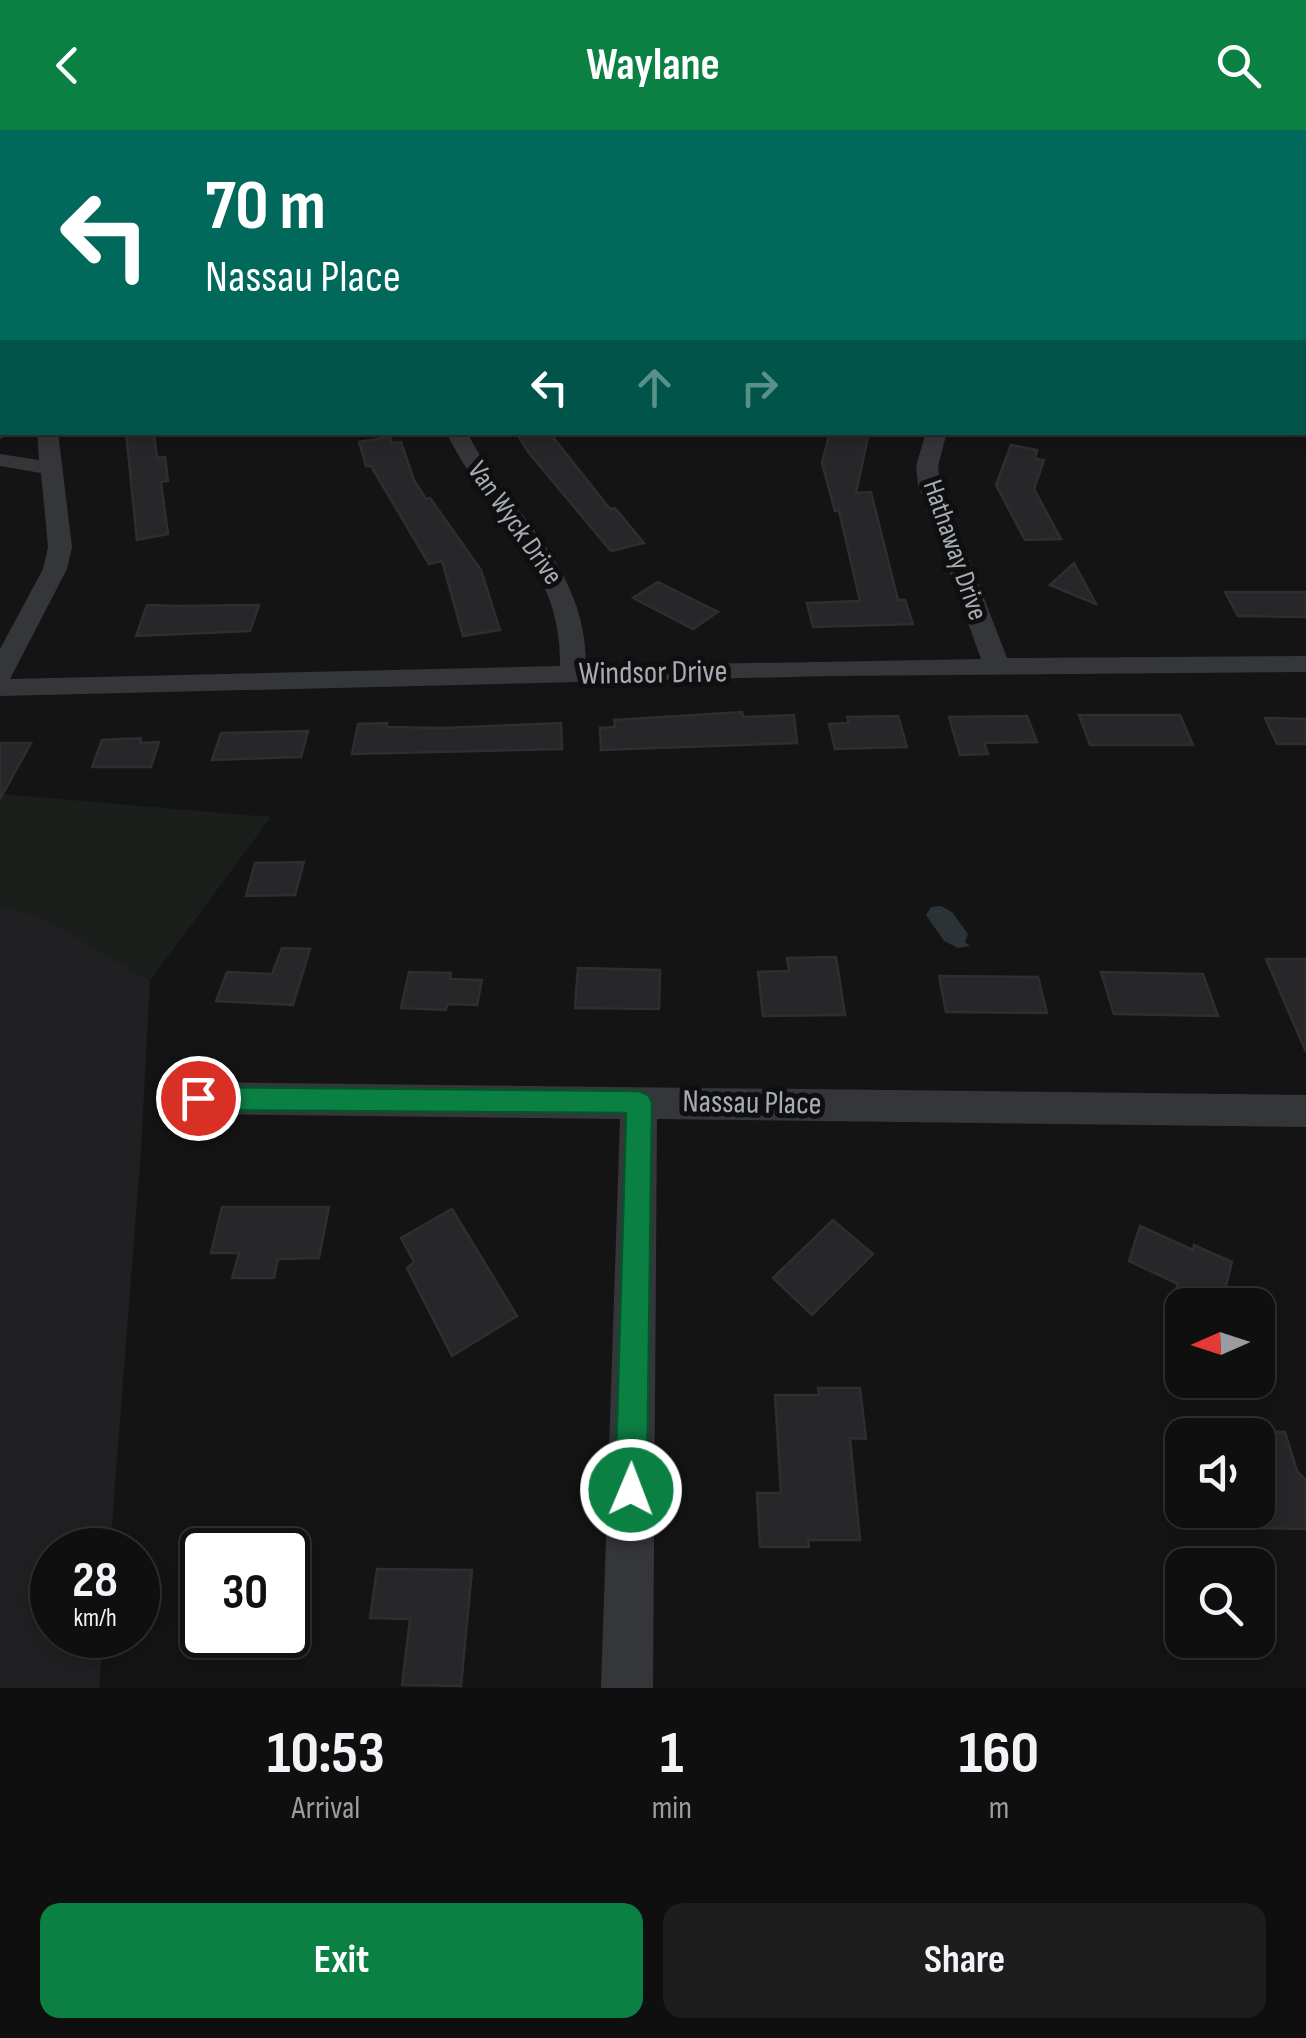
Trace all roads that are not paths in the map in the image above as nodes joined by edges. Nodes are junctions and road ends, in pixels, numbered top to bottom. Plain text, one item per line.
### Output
1 (47, 435) edge
2 (458, 435) edge
3 (936, 435) edge
4 (0, 460) edge
5 (53, 469) junction
6 (1306, 664) edge
7 (996, 667) junction
8 (0, 674) edge
9 (574, 674) junction
10 (0, 688) edge
11 (198, 1098) dead end
12 (639, 1102) junction
13 (1306, 1112) edge
14 (627, 1688) edge

1 - 5 street
2 - 9 street, Van Wyck Drive
3 - 7 street, Hathaway Drive
4 - 5 street
5 - 8 street
6 - 7 street, Windsor Drive
7 - 9 street, Windsor Drive
9 - 10 street, Windsor Drive
11 - 12 street, Nassau Place
12 - 13 street, Nassau Place
12 - 14 street

